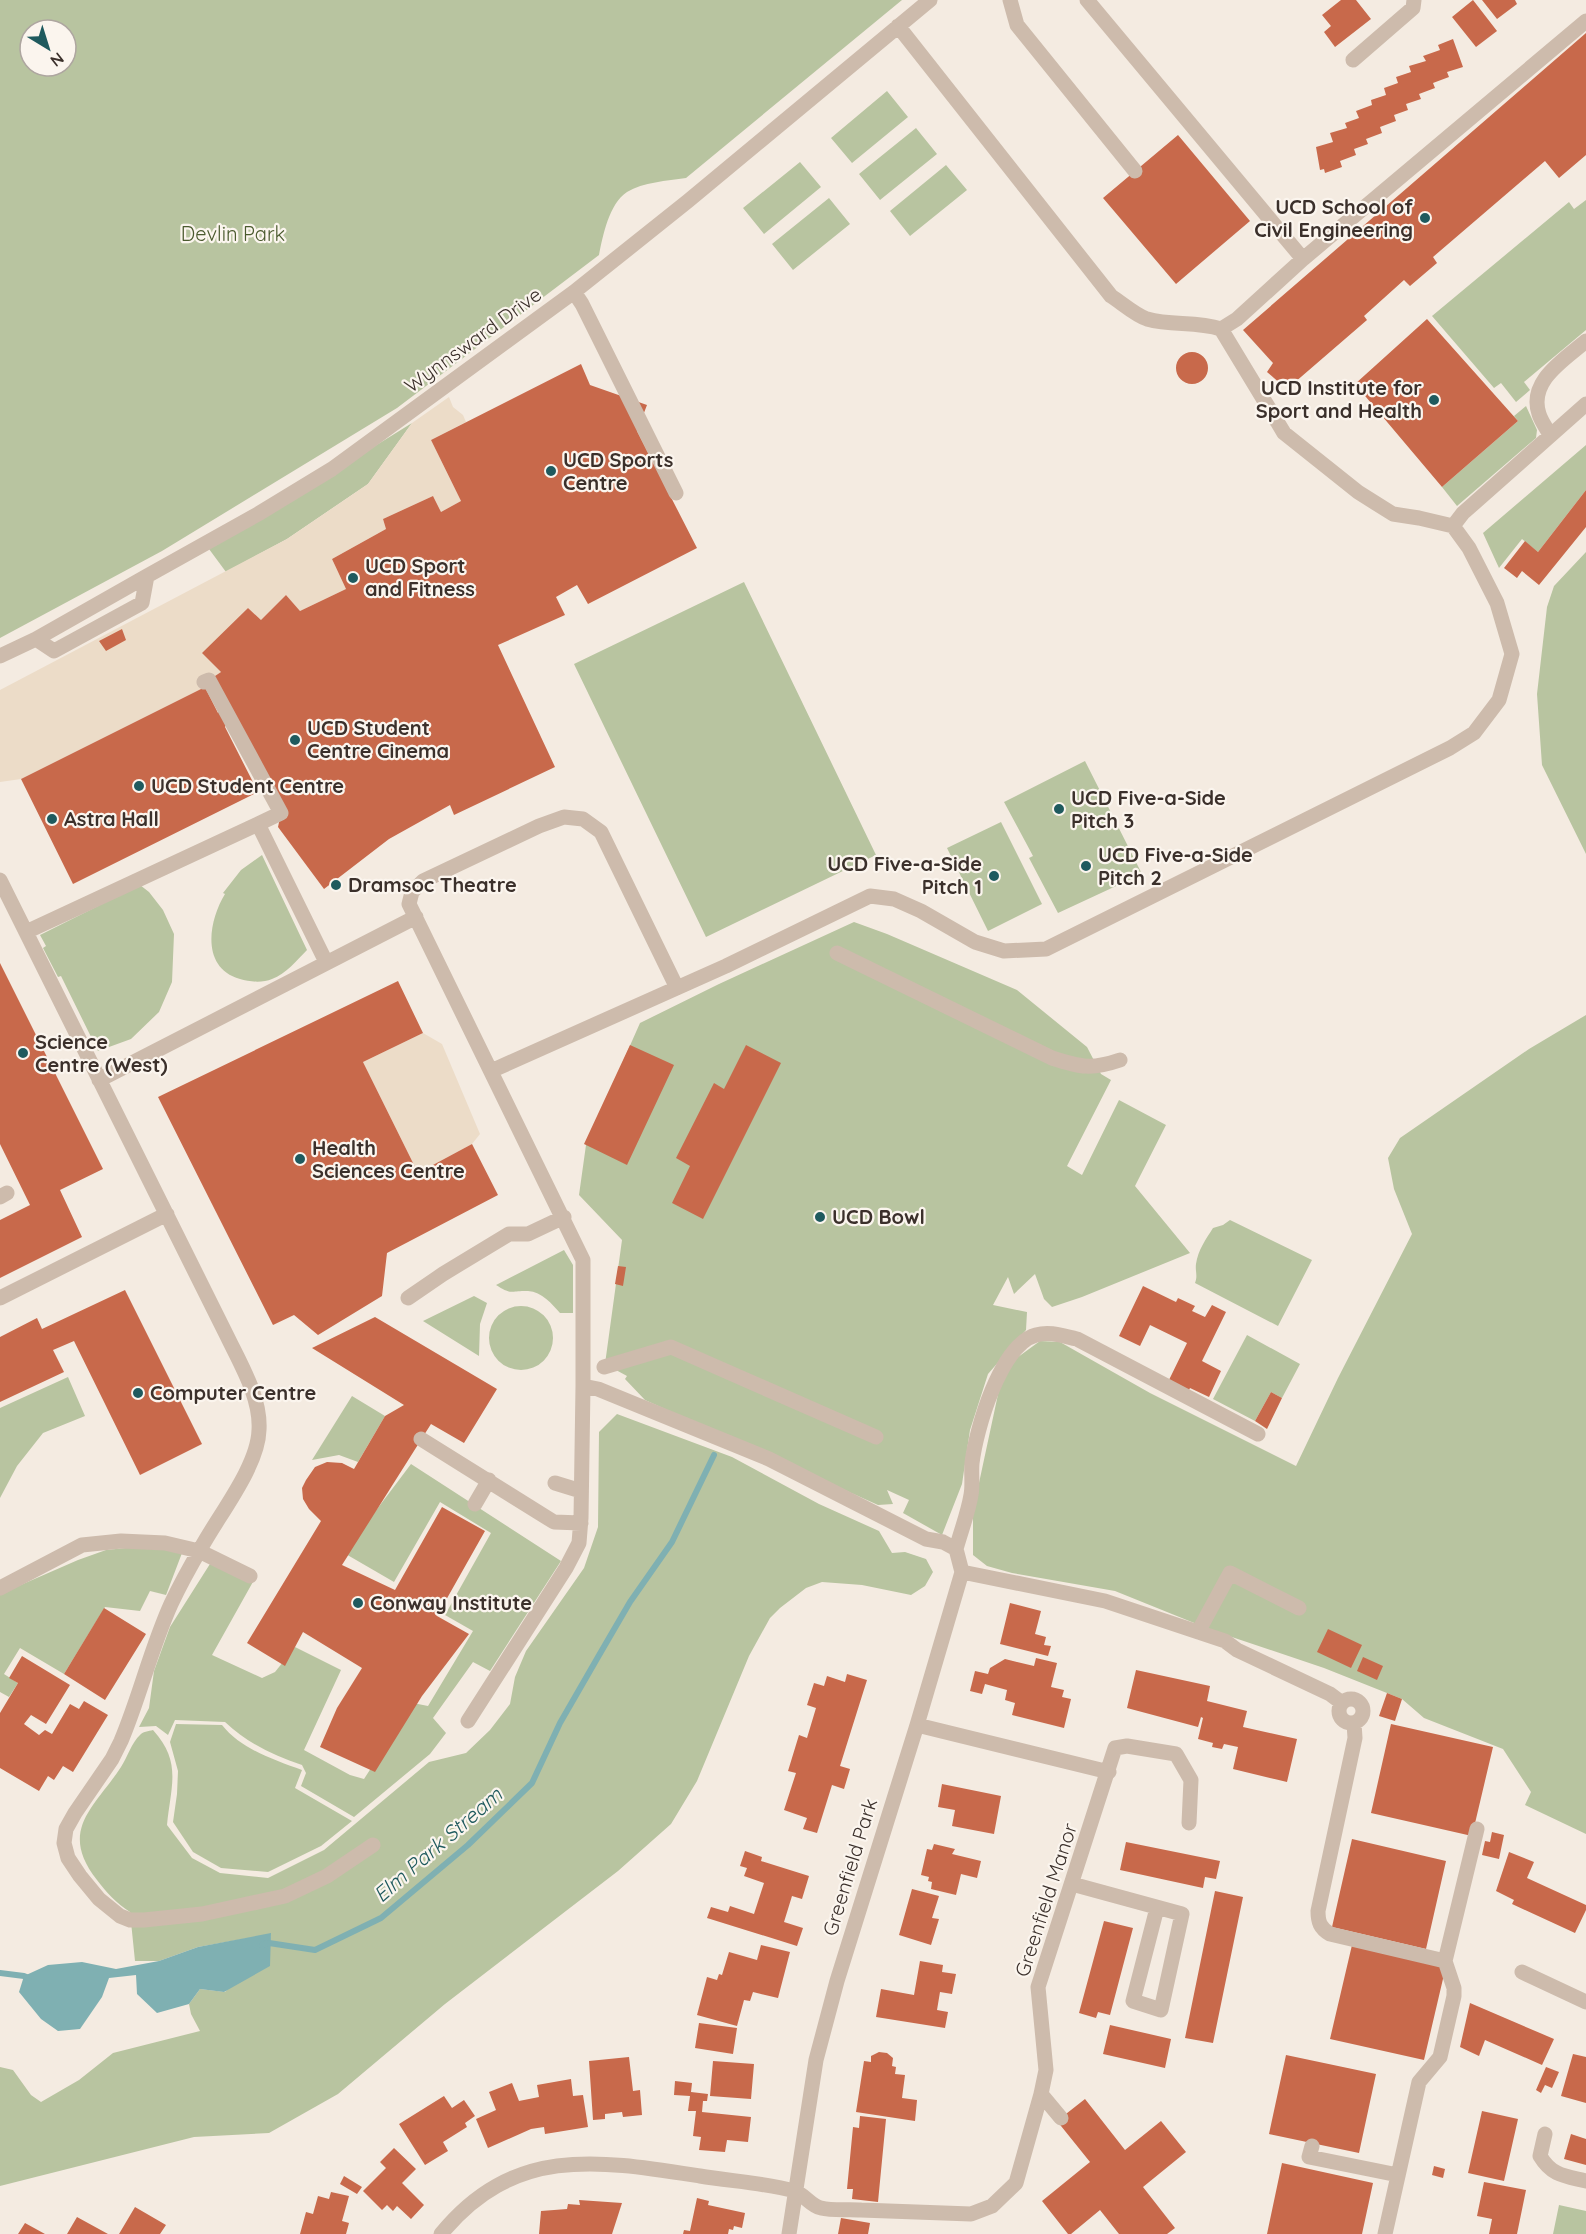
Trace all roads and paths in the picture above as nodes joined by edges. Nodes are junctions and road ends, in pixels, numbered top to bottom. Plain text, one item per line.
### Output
1 (930, 0) edge
2 (1010, 0) edge
3 (1087, 0) edge
4 (1414, 4) edge
5 (1586, 21) edge
6 (898, 26) junction
7 (1353, 60) dead end
8 (1136, 171) dead end
9 (1303, 260) junction
10 (574, 292) junction
11 (1221, 329) junction
12 (1586, 341) edge
13 (1586, 404) edge
14 (1550, 435) junction
15 (676, 493) dead end
16 (1453, 526) junction
17 (0, 656) edge
18 (204, 682) dead end
19 (258, 824) junction
20 (0, 880) edge
21 (416, 917) junction
22 (27, 932) junction
23 (837, 953) dead end
24 (326, 962) junction
25 (677, 988) junction
26 (1120, 1060) dead end
27 (491, 1071) junction
28 (99, 1080) junction
29 (167, 1214) junction
30 (564, 1217) junction
31 (0, 1298) edge
32 (408, 1299) dead end
33 (604, 1366) dead end
34 (583, 1386) junction
35 (1258, 1434) dead end
36 (876, 1437) dead end
37 (421, 1439) dead end
38 (489, 1480) junction
39 (555, 1483) dead end
40 (581, 1491) junction
41 (475, 1504) dead end
42 (581, 1523) junction
43 (956, 1549) junction
44 (199, 1551) junction
45 (962, 1572) junction
46 (250, 1576) dead end
47 (0, 1588) edge
48 (1299, 1608) dead end
49 (1198, 1632) junction
50 (468, 1721) dead end
51 (917, 1725) junction
52 (1109, 1772) junction
53 (1189, 1823) dead end
54 (1477, 1829) dead end
55 (373, 1845) dead end
56 (1072, 1884) junction
57 (1157, 1908) junction
58 (1445, 1961) junction
59 (1522, 1972) dead end
60 (1586, 2002) edge
61 (1041, 2094) junction
62 (1061, 2118) dead end
63 (1545, 2134) dead end
64 (1312, 2146) dead end
65 (1398, 2175) junction
66 (1586, 2181) edge
67 (796, 2192) junction
68 (441, 2234) edge
69 (789, 2234) edge
70 (1385, 2234) edge

1 - 6 street, Wynnsward Drive
2 - 8 street
3 - 9 street
4 - 7 street
5 - 9 street
6 - 10 street, Wynnsward Drive
6 - 11 street
9 - 11 street
10 - 15 street
10 - 17 street, Wynnsward Drive
11 - 16 street
12 - 14 street
13 - 14 street
14 - 16 street
16 - 25 street
18 - 19 street
19 - 22 street
19 - 24 street
20 - 22 street
21 - 24 street
21 - 25 street
21 - 27 street
22 - 28 street
23 - 26 street
24 - 28 street
25 - 27 street
27 - 30 street
28 - 29 street
29 - 31 street
29 - 44 street
30 - 32 street
30 - 34 street
33 - 36 street
34 - 40 street
34 - 43 street
35 - 43 street
37 - 38 street
38 - 41 street
38 - 42 street
39 - 40 street
40 - 42 street
42 - 50 street
43 - 45 street
44 - 46 street
44 - 47 street
44 - 55 street
45 - 49 street
45 - 51 street, Greenfield Park
48 - 49 street
49 - 58 street
51 - 52 street
51 - 67 street, Greenfield Park
52 - 53 street, Greenfield Manor
52 - 56 street, Greenfield Manor
54 - 58 street
56 - 57 street
56 - 61 street, Greenfield Manor
57 - 57 street
58 - 65 street
59 - 60 street
61 - 62 street
61 - 67 street, Greenfield Manor
63 - 66 street
64 - 65 street
65 - 70 street
67 - 68 street
67 - 69 street, Greenfield Park

